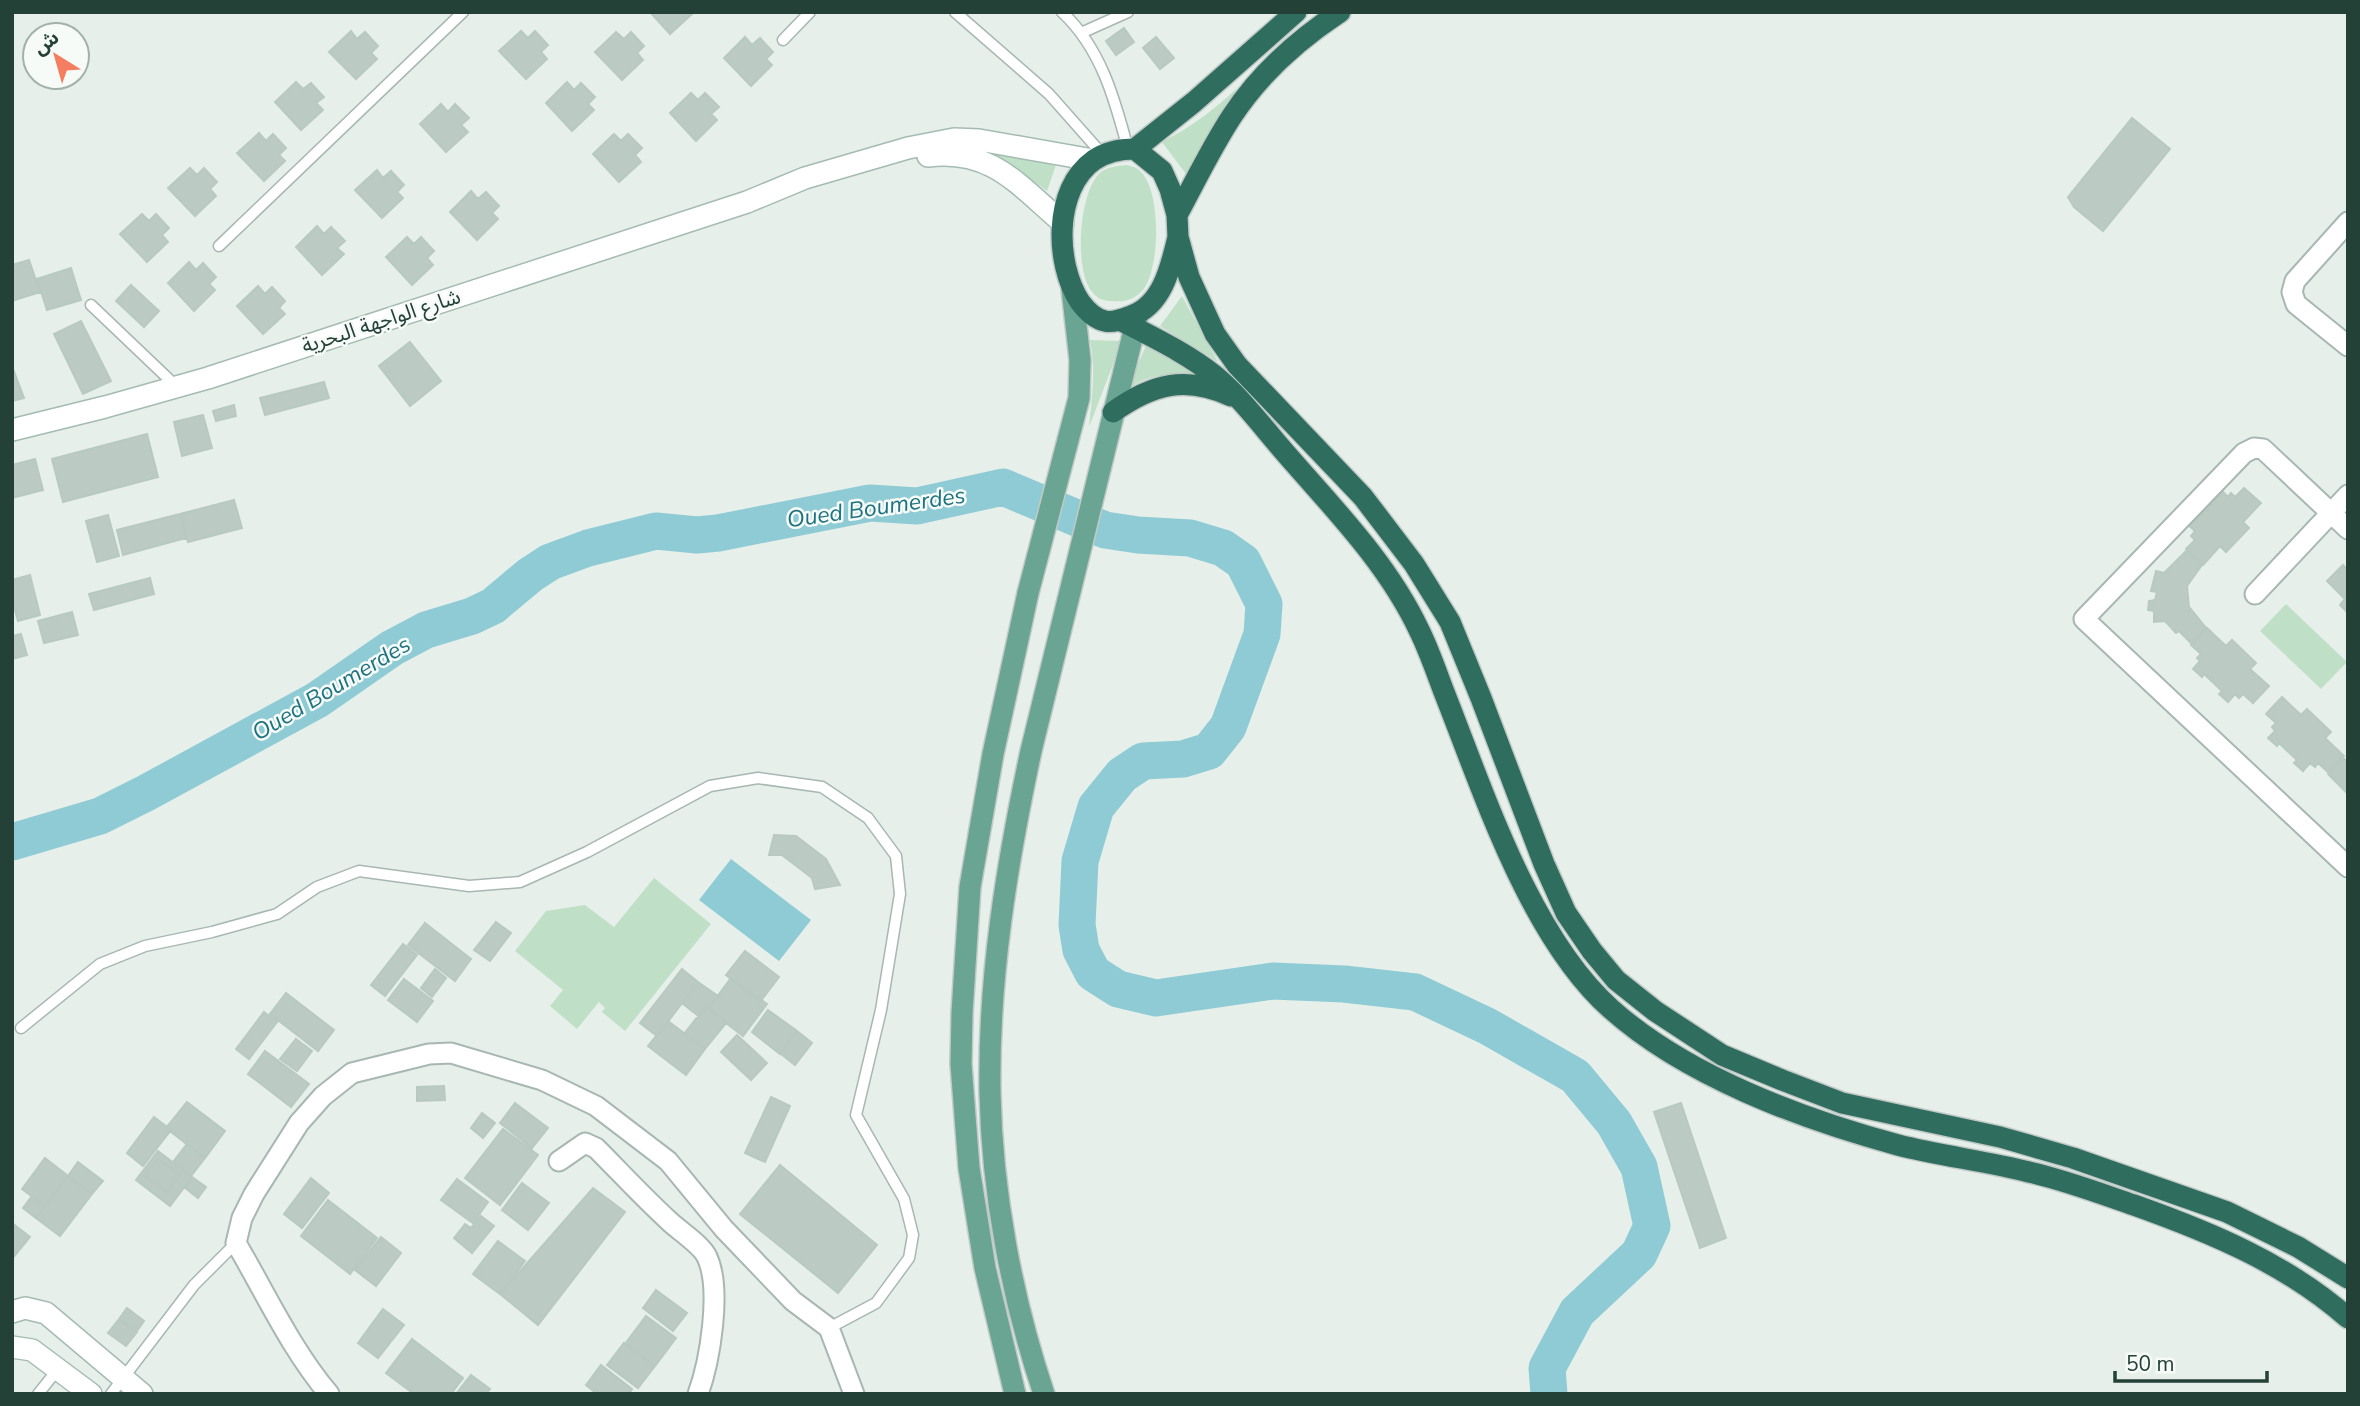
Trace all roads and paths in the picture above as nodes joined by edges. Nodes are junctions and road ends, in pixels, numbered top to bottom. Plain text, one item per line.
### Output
1 (463, 12) edge
2 (810, 12) edge
3 (955, 12) edge
4 (1062, 12) edge
5 (1128, 12) edge
6 (1296, 12) edge
7 (1340, 12) edge
8 (1081, 33) junction
9 (783, 40) dead end
10 (1132, 149) junction
11 (1098, 158) junction
12 (747, 202) junction
13 (1177, 215) junction
14 (2348, 222) edge
15 (1063, 223) junction
16 (1178, 237) junction
17 (219, 246) dead end
18 (1072, 289) junction
19 (91, 305) dead end
20 (1130, 321) junction
21 (2348, 346) edge
22 (176, 386) junction
23 (1240, 400) junction
24 (1113, 412) junction
25 (12, 429) edge
26 (2348, 495) edge
27 (2331, 513) junction
28 (2348, 528) edge
29 (2255, 594) dead end
30 (2348, 867) edge
31 (21, 1028) dead end
32 (559, 1161) dead end
33 (236, 1243) junction
34 (2348, 1278) edge
35 (12, 1312) edge
36 (2348, 1318) edge
37 (829, 1328) junction
38 (12, 1347) edge
39 (58, 1369) junction
40 (116, 1386) edge
41 (38, 1394) edge
42 (91, 1394) edge
43 (142, 1394) edge
44 (329, 1394) edge
45 (698, 1394) edge
46 (854, 1394) edge
47 (1016, 1394) edge
48 (1044, 1394) edge

1 - 17 lane
2 - 9 lane
3 - 11 lane
4 - 8 lane
5 - 8 lane
6 - 10 highway
7 - 13 highway
8 - 10 lane
10 - 11 highway
10 - 13 highway
11 - 12 main road, شارع الواجهة البحرية
11 - 15 highway
12 - 15 main road, شارع الواجهة البحرية
12 - 22 main road, شارع الواجهة البحرية
13 - 16 highway
14 - 21 street
15 - 18 highway
16 - 20 highway
16 - 34 highway
18 - 20 highway
18 - 47 main road
19 - 22 lane
20 - 23 highway
20 - 24 main road
22 - 25 main road, شارع الواجهة البحرية
23 - 24 highway
23 - 36 highway
24 - 48 main road
26 - 27 street
27 - 28 street
27 - 29 street
27 - 30 street
31 - 37 lane
32 - 45 street
33 - 37 street
33 - 40 lane
33 - 44 street
35 - 40 main road
37 - 46 street
38 - 39 main road
39 - 41 lane
39 - 42 main road
40 - 43 main road

